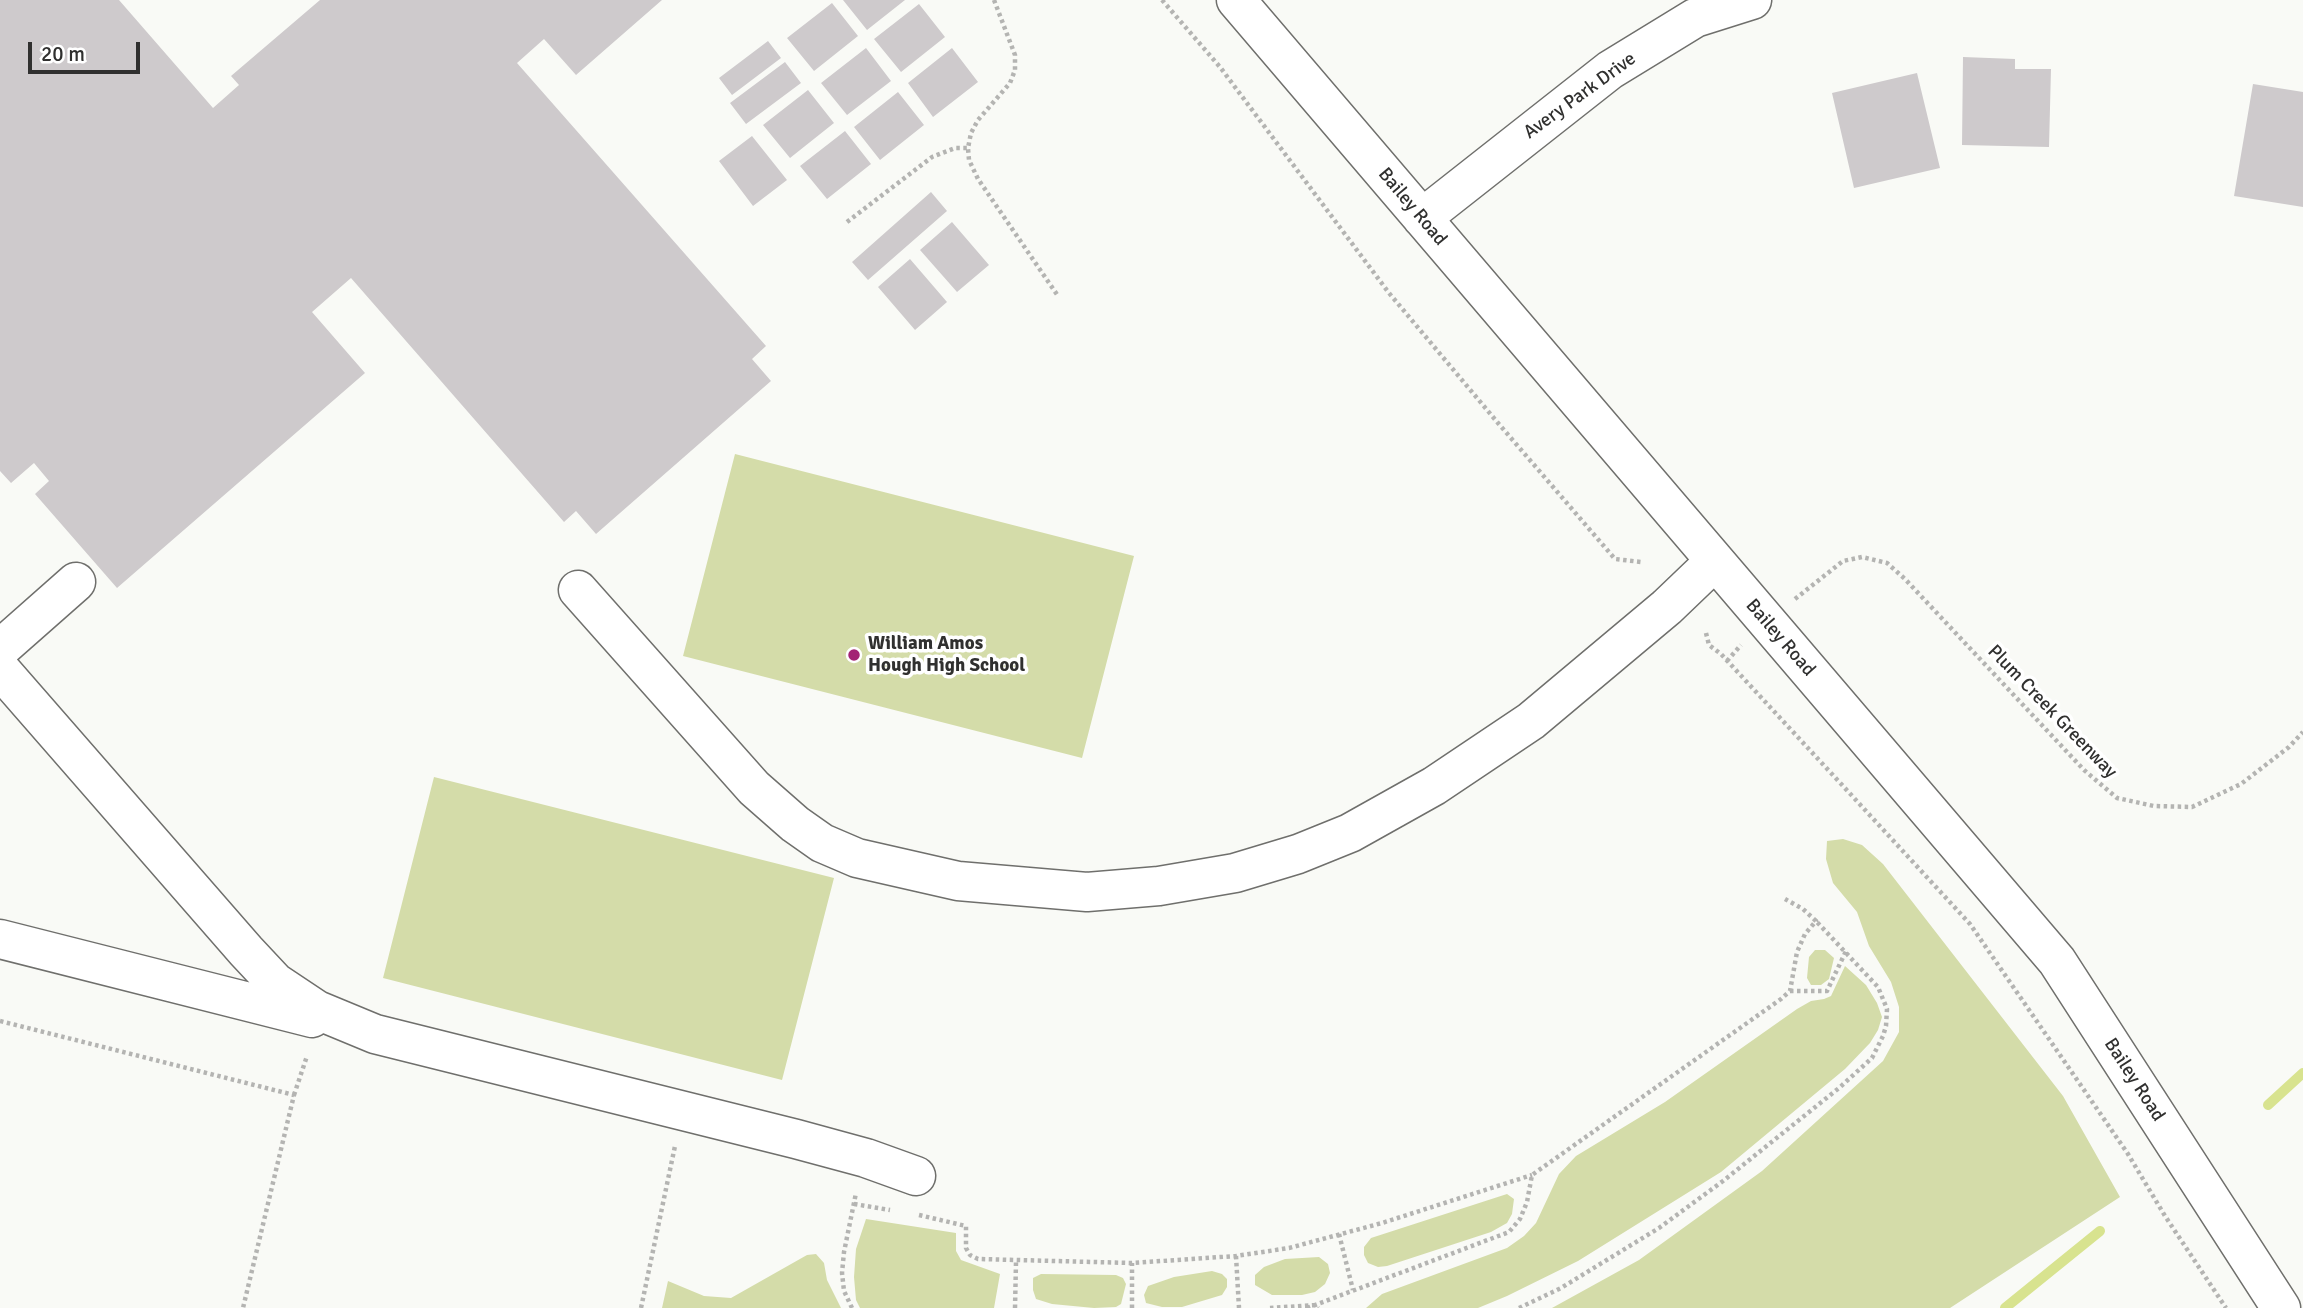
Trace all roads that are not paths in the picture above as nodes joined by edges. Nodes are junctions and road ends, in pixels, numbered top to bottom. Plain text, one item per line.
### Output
1 (1236, 0) edge
2 (1752, 0) edge
3 (1422, 218) junction
4 (1714, 562) junction
5 (76, 582) dead end
6 (578, 590) dead end
7 (0, 649) edge
8 (0, 669) edge
9 (0, 939) edge
10 (375, 1034) junction
11 (916, 1176) dead end
12 (2281, 1308) edge

1 - 3 street, Bailey Road
2 - 3 street, Avery Park Drive
3 - 4 street, Bailey Road
4 - 6 street
4 - 12 street, Bailey Road
5 - 7 street
8 - 10 street
9 - 10 street
10 - 11 street

